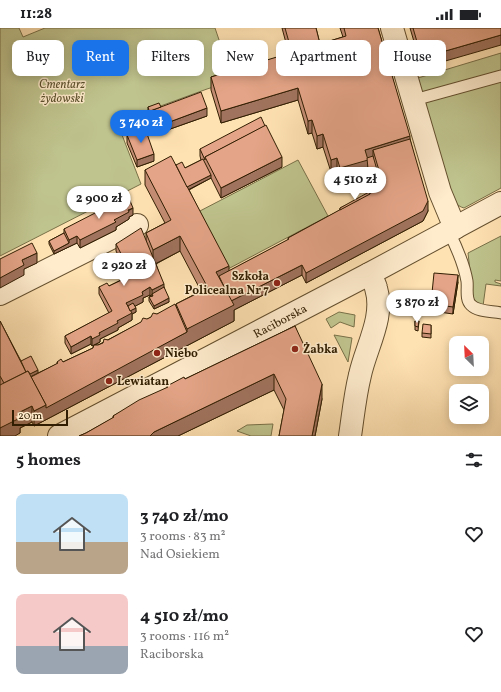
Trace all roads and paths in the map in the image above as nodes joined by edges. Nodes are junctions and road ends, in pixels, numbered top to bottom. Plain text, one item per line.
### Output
1 (392, 28) edge
2 (501, 76) edge
3 (414, 100) junction
4 (501, 204) edge
5 (137, 225) dead end
6 (452, 230) junction
7 (369, 274) junction
8 (0, 294) edge
9 (501, 313) edge
10 (59, 436) edge
11 (350, 436) edge

1 - 3 street
2 - 3 lane
3 - 6 street
4 - 6 street, Raciborska
5 - 8 street
6 - 7 street, Raciborska
6 - 9 lane
7 - 10 street, Raciborska
7 - 11 street

